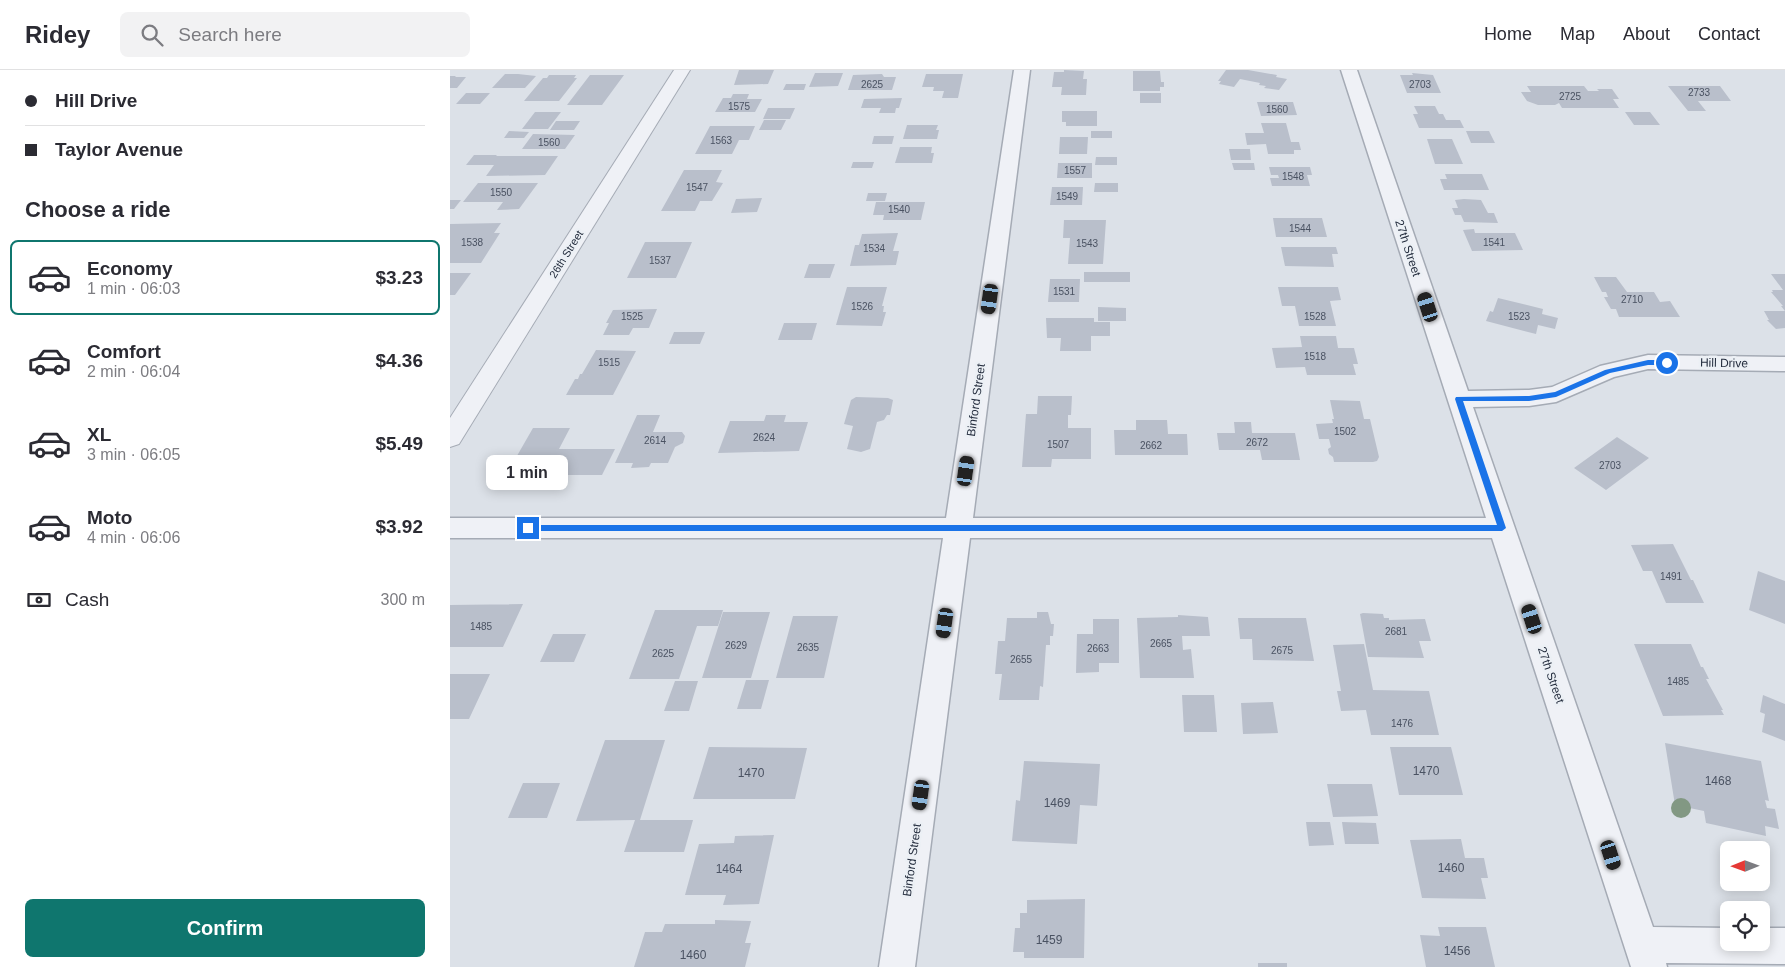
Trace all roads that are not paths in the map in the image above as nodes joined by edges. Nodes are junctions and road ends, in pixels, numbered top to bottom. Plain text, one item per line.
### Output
1 (682, 70) edge
2 (1022, 70) edge
3 (1349, 70) edge
4 (1785, 364) edge
5 (1458, 399) junction
6 (450, 438) edge
7 (450, 528) edge
8 (958, 528) junction
9 (1502, 528) junction
10 (1785, 946) edge
11 (1645, 956) edge
12 (897, 967) edge

1 - 6 street, 26th Street
2 - 8 street, Binford Street
3 - 5 street, 27th Street
4 - 5 street, Hill Drive
5 - 9 street, 27th Street
7 - 8 street
8 - 9 street
8 - 12 street, Binford Street
9 - 11 street, 27th Street
10 - 11 street

